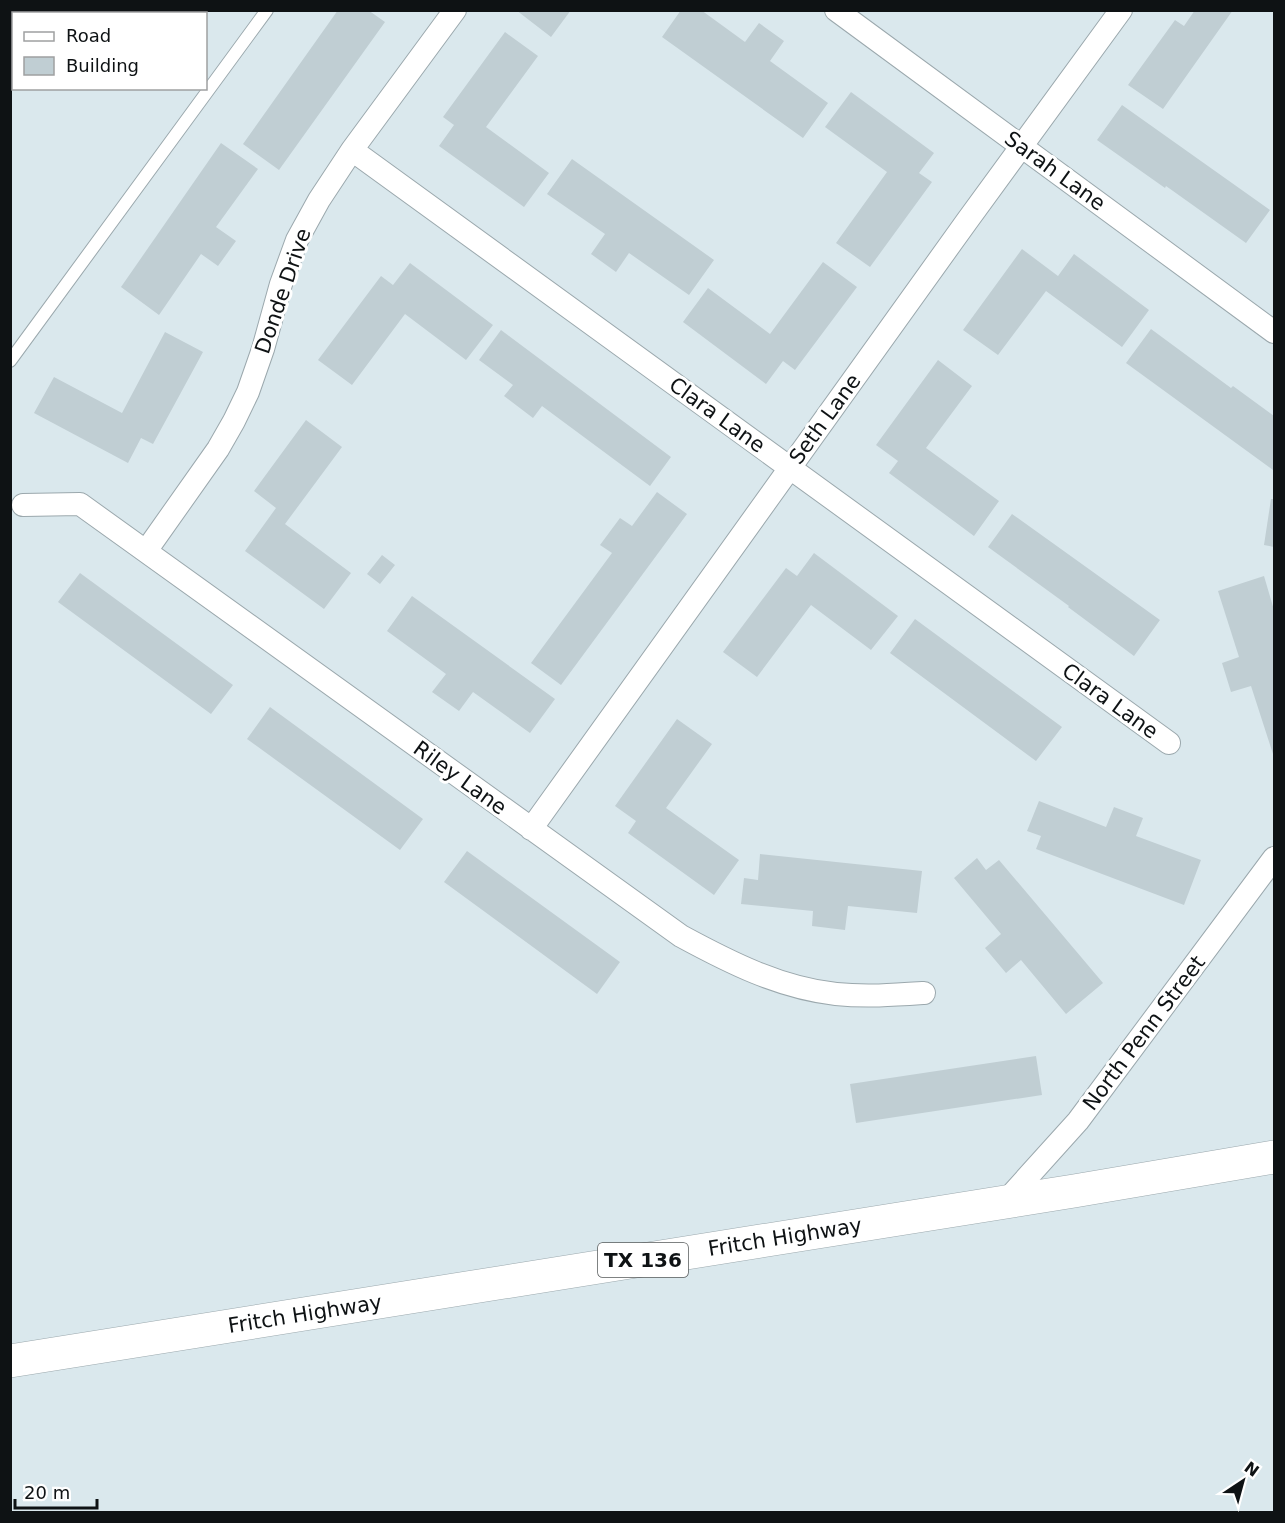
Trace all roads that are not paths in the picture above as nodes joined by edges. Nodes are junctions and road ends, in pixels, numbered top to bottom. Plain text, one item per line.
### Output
1 (267, 10) edge
2 (455, 10) edge
3 (837, 10) edge
4 (1121, 10) edge
5 (1022, 147) junction
6 (352, 150) junction
7 (1275, 332) edge
8 (10, 361) edge
9 (790, 468) junction
10 (23, 506) dead end
11 (146, 551) junction
12 (1169, 743) dead end
13 (531, 829) junction
14 (1274, 859) edge
15 (924, 993) dead end
16 (1275, 1156) edge
17 (1005, 1202) junction
18 (10, 1361) edge

1 - 8 lane
2 - 6 street, Donde Drive
3 - 5 street, Sarah Lane
4 - 5 street, Seth Lane
5 - 7 street, Sarah Lane
5 - 9 street, Seth Lane
6 - 9 street, Clara Lane
6 - 11 street, Donde Drive
9 - 12 street, Clara Lane
9 - 13 street, Seth Lane
10 - 11 street, Riley Lane
11 - 13 street, Riley Lane
13 - 15 street, Riley Lane
14 - 17 street, North Penn Street
16 - 17 main road, Fritch Highway / TX 136
17 - 18 main road, Fritch Highway / TX 136

